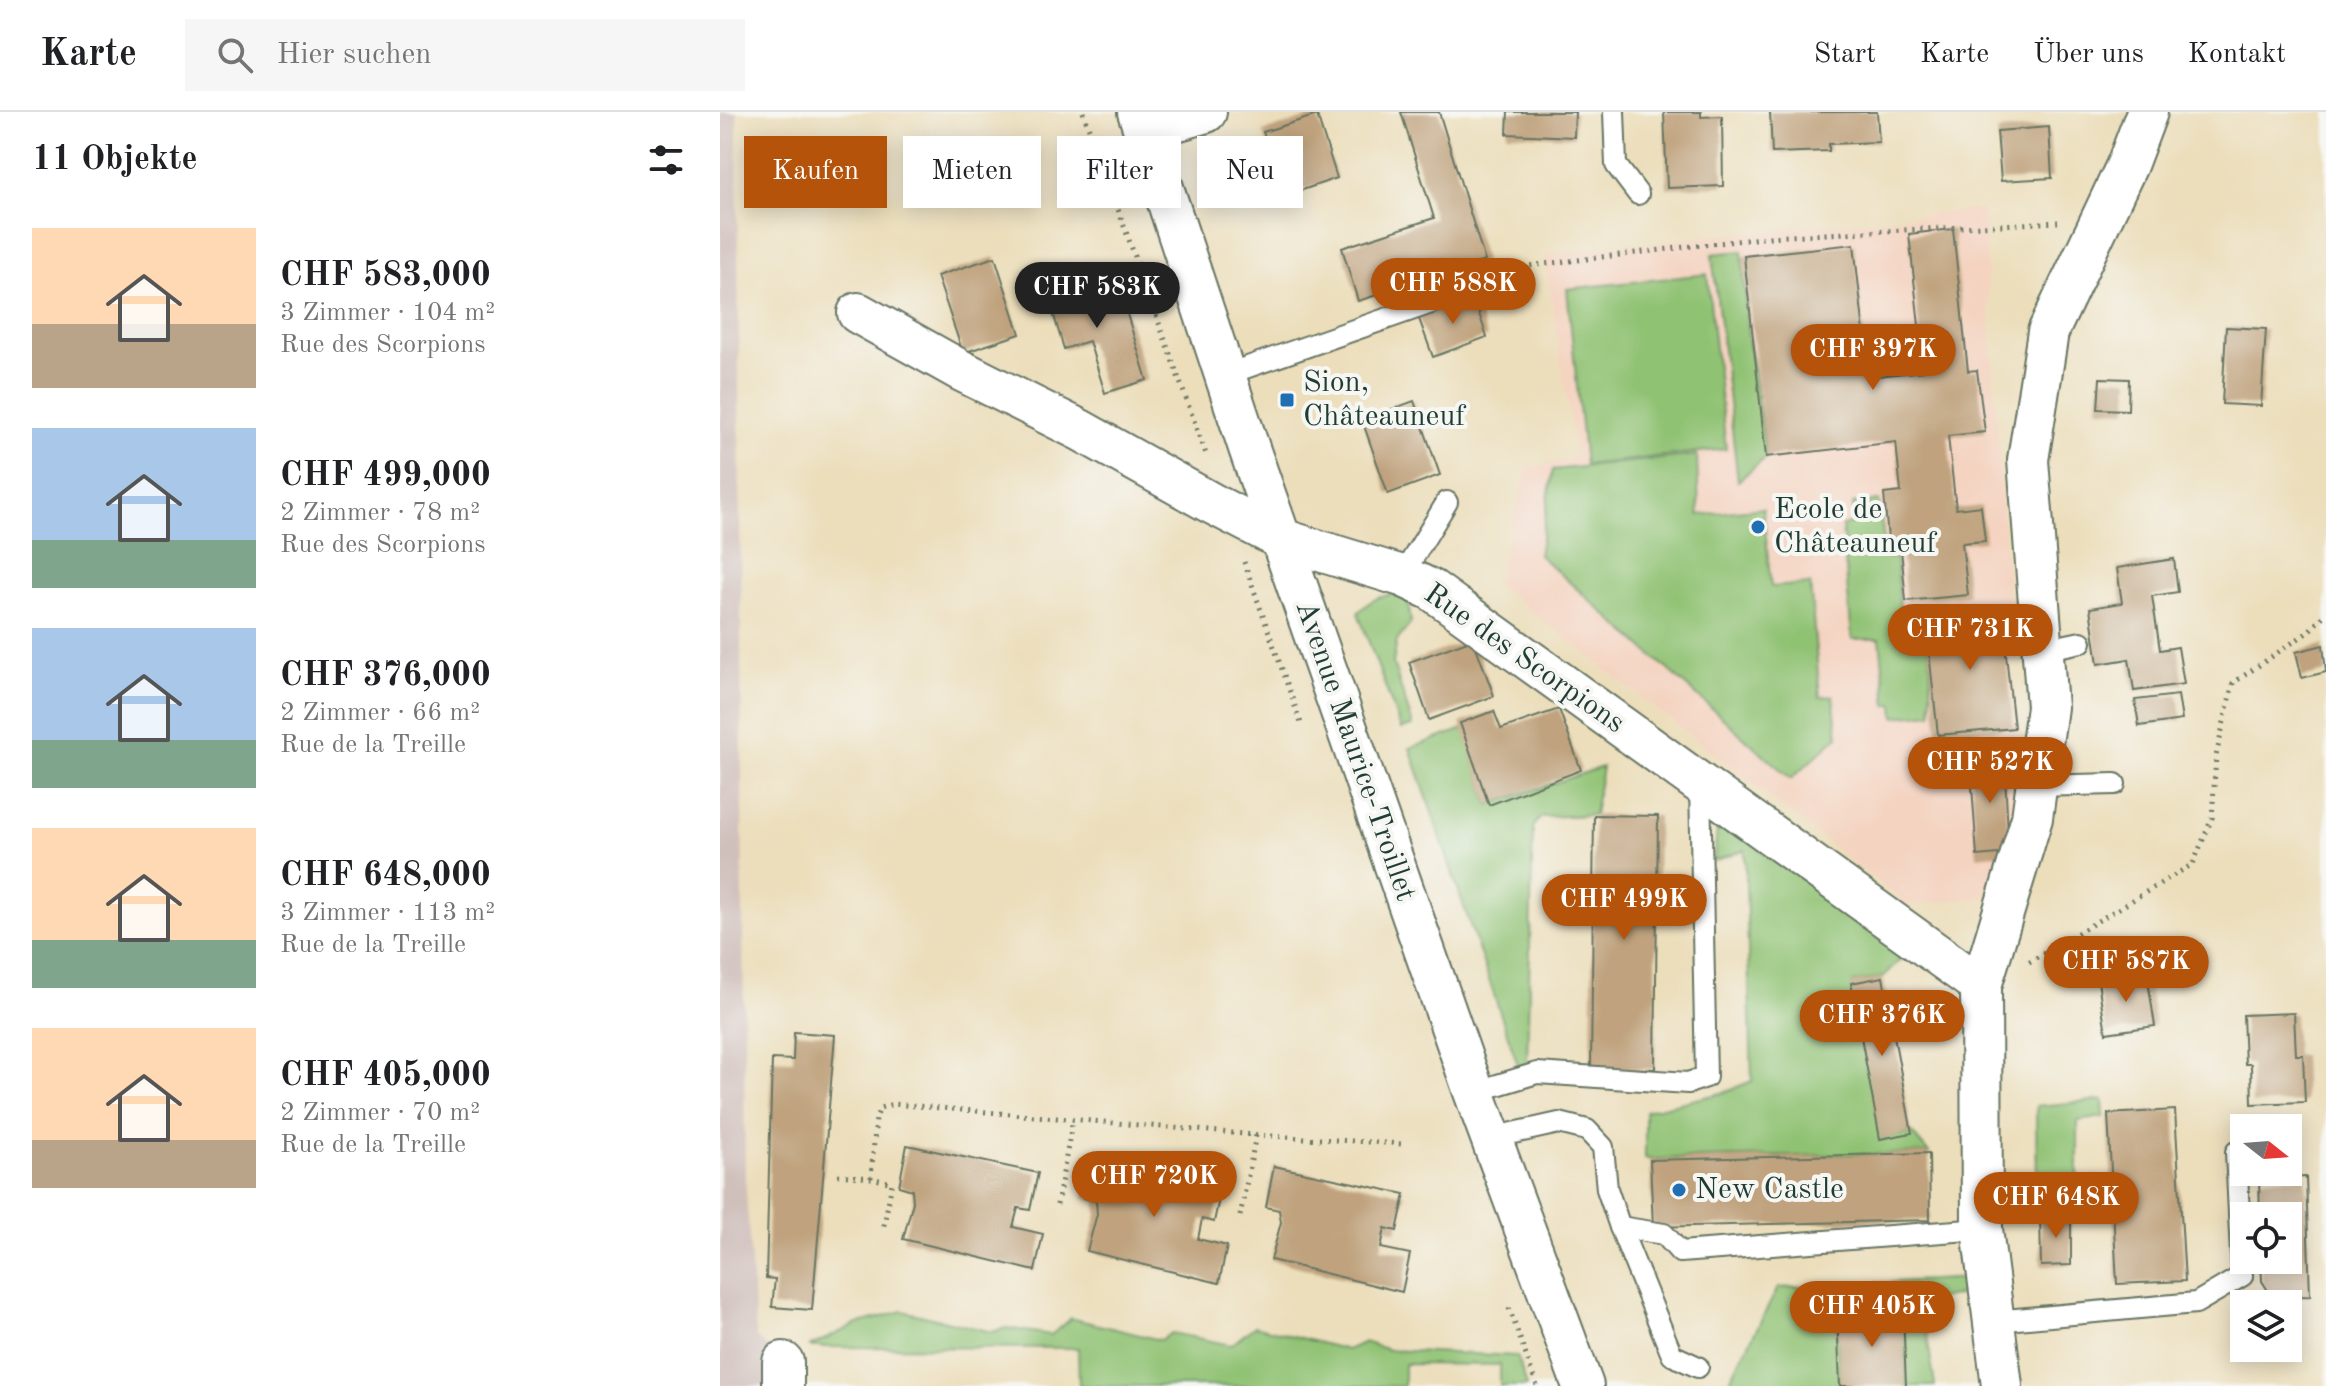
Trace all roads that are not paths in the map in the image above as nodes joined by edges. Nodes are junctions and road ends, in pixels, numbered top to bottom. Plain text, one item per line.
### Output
1 (1206, 112) edge
2 (1614, 112) edge
3 (2147, 112) edge
4 (1141, 121) edge
5 (1638, 194) dead end
6 (1477, 287) road end
7 (858, 313) dead end
8 (1225, 375) junction
9 (1447, 502) dead end
10 (1281, 539) junction
11 (1402, 576) junction
12 (1700, 784) junction
13 (2115, 784) dead end
14 (2036, 786) junction
15 (1981, 986) junction
16 (1474, 1092) junction
17 (1491, 1138) junction
18 (2238, 1186) edge
19 (1620, 1227) junction
20 (1982, 1229) junction
21 (1994, 1321) junction
22 (1698, 1367) dead end
23 (1583, 1386) edge
24 (2002, 1386) edge

1 - 4 street
2 - 5 lane
3 - 14 street
4 - 8 street, Avenue Maurice-Troillet
6 - 8 lane
7 - 10 street, Rue des Scorpions
8 - 10 street, Avenue Maurice-Troillet
9 - 11 lane
10 - 11 street, Rue des Scorpions
10 - 16 street, Avenue Maurice-Troillet
11 - 12 street, Rue des Scorpions
12 - 15 street, Rue des Scorpions
12 - 16 lane
13 - 14 lane
14 - 15 street
15 - 20 street
16 - 17 street, Avenue Maurice-Troillet
17 - 19 lane
17 - 23 street, Avenue Maurice-Troillet
18 - 21 lane
19 - 20 lane
19 - 22 lane
20 - 21 street
21 - 24 street

